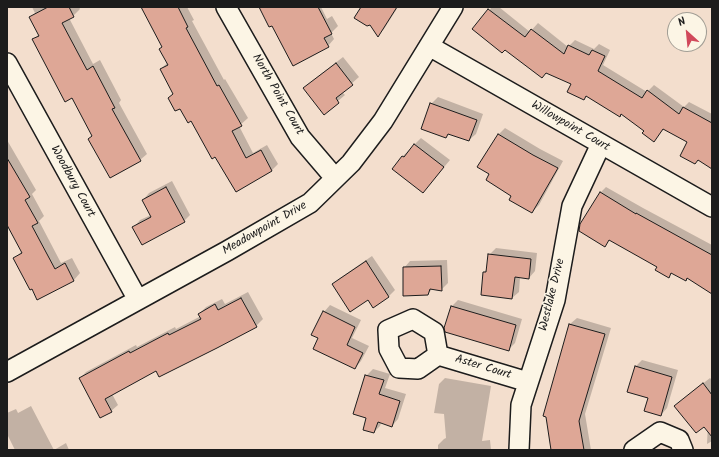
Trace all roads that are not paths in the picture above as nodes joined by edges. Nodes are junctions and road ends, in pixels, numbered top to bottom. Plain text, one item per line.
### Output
1 (226, 7) edge
2 (453, 7) edge
3 (429, 46) junction
4 (7, 63) edge
5 (601, 144) junction
6 (335, 178) junction
7 (712, 207) edge
8 (138, 300) junction
9 (438, 355) dead end
10 (7, 372) edge
11 (528, 382) junction
12 (519, 450) edge
13 (634, 450) edge
14 (683, 450) edge

1 - 6 street, North Point Court
2 - 3 street, Meadowpoint Drive
3 - 5 street, Willowpoint Court
3 - 6 street, Meadowpoint Drive
4 - 8 street, Woodbury Court
5 - 7 street, Willowpoint Court
5 - 11 street, Westlake Drive
6 - 8 street, Meadowpoint Drive
8 - 10 street, Meadowpoint Drive
9 - 11 street, Aster Court
11 - 12 street, Westlake Drive
13 - 14 street

